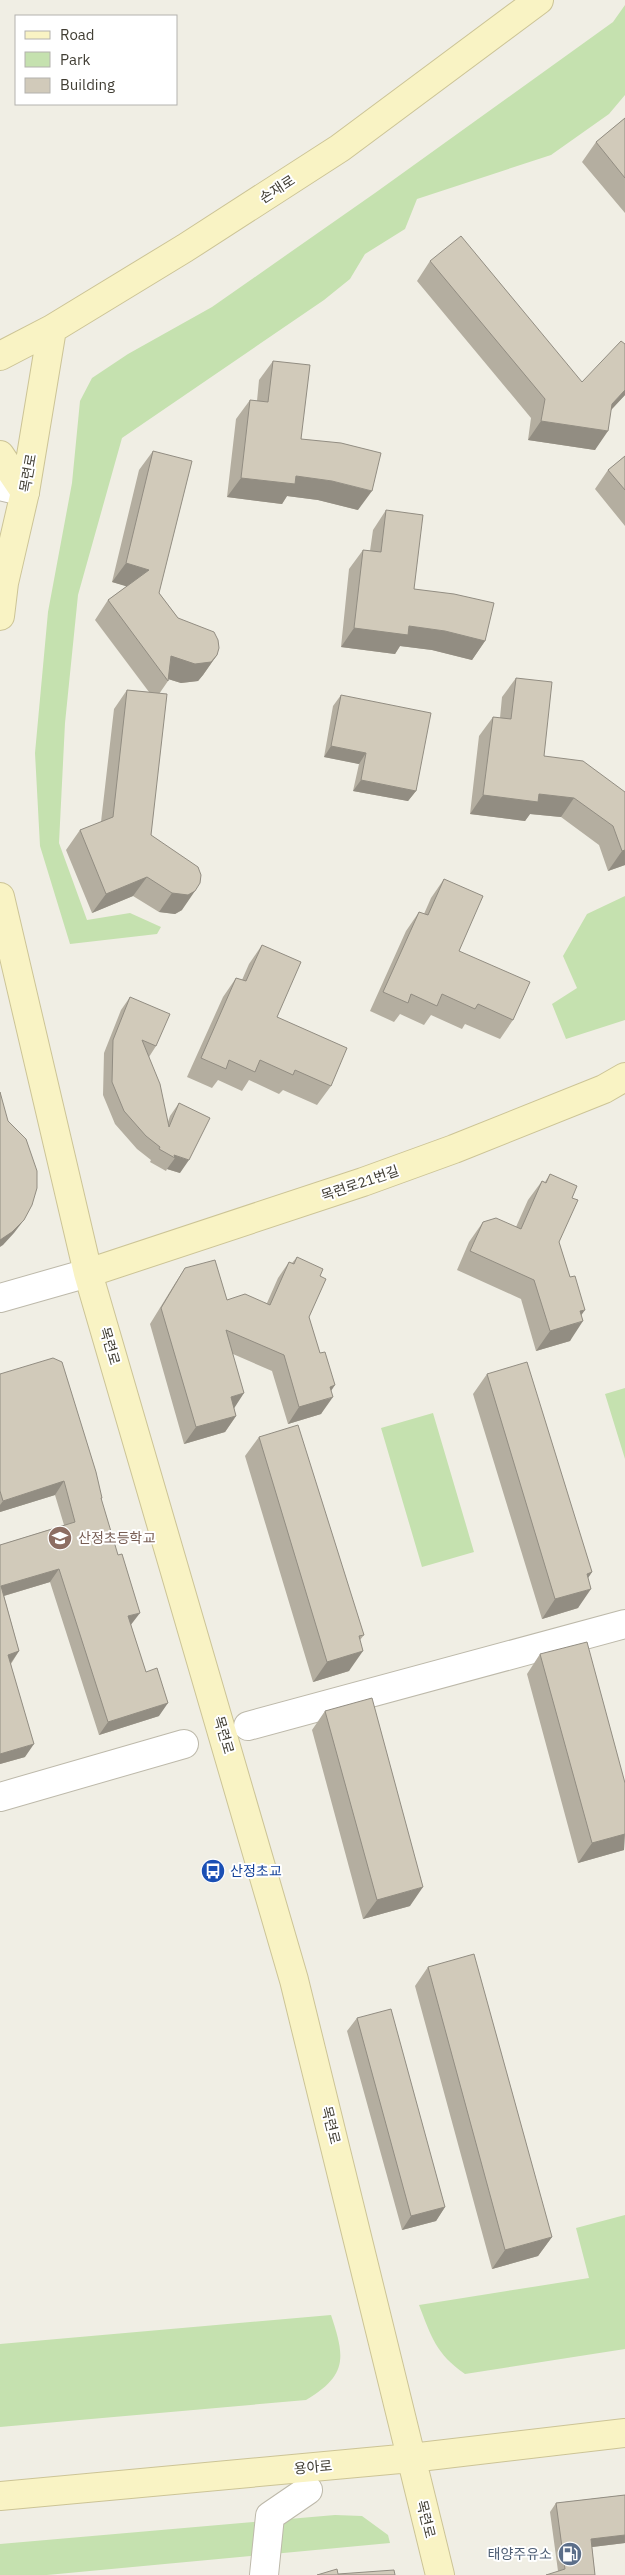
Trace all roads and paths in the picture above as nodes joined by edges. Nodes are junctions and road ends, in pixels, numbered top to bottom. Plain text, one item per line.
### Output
1 (539, 0) edge
2 (52, 329) junction
3 (0, 356) edge
4 (0, 455) edge
5 (12, 489) edge
6 (0, 616) edge
7 (0, 897) edge
8 (625, 1078) edge
9 (88, 1273) junction
10 (0, 1298) edge
11 (625, 1624) edge
12 (248, 1726) dead end
13 (184, 1744) dead end
14 (0, 1796) edge
15 (625, 2433) edge
16 (411, 2458) junction
17 (308, 2490) dead end
18 (0, 2496) edge
19 (264, 2575) edge
20 (440, 2575) edge

1 - 2 main road, 손재로
2 - 3 main road, 손재로
2 - 5 main road, 목련로
4 - 5 main road
5 - 6 main road, 목련로
7 - 9 main road, 목련로
8 - 9 main road, 목련로21번길
9 - 10 street
9 - 16 main road, 목련로
11 - 12 street
13 - 14 street
15 - 16 main road, 용아로
16 - 18 main road, 용아로
16 - 20 main road, 목련로
17 - 19 street

